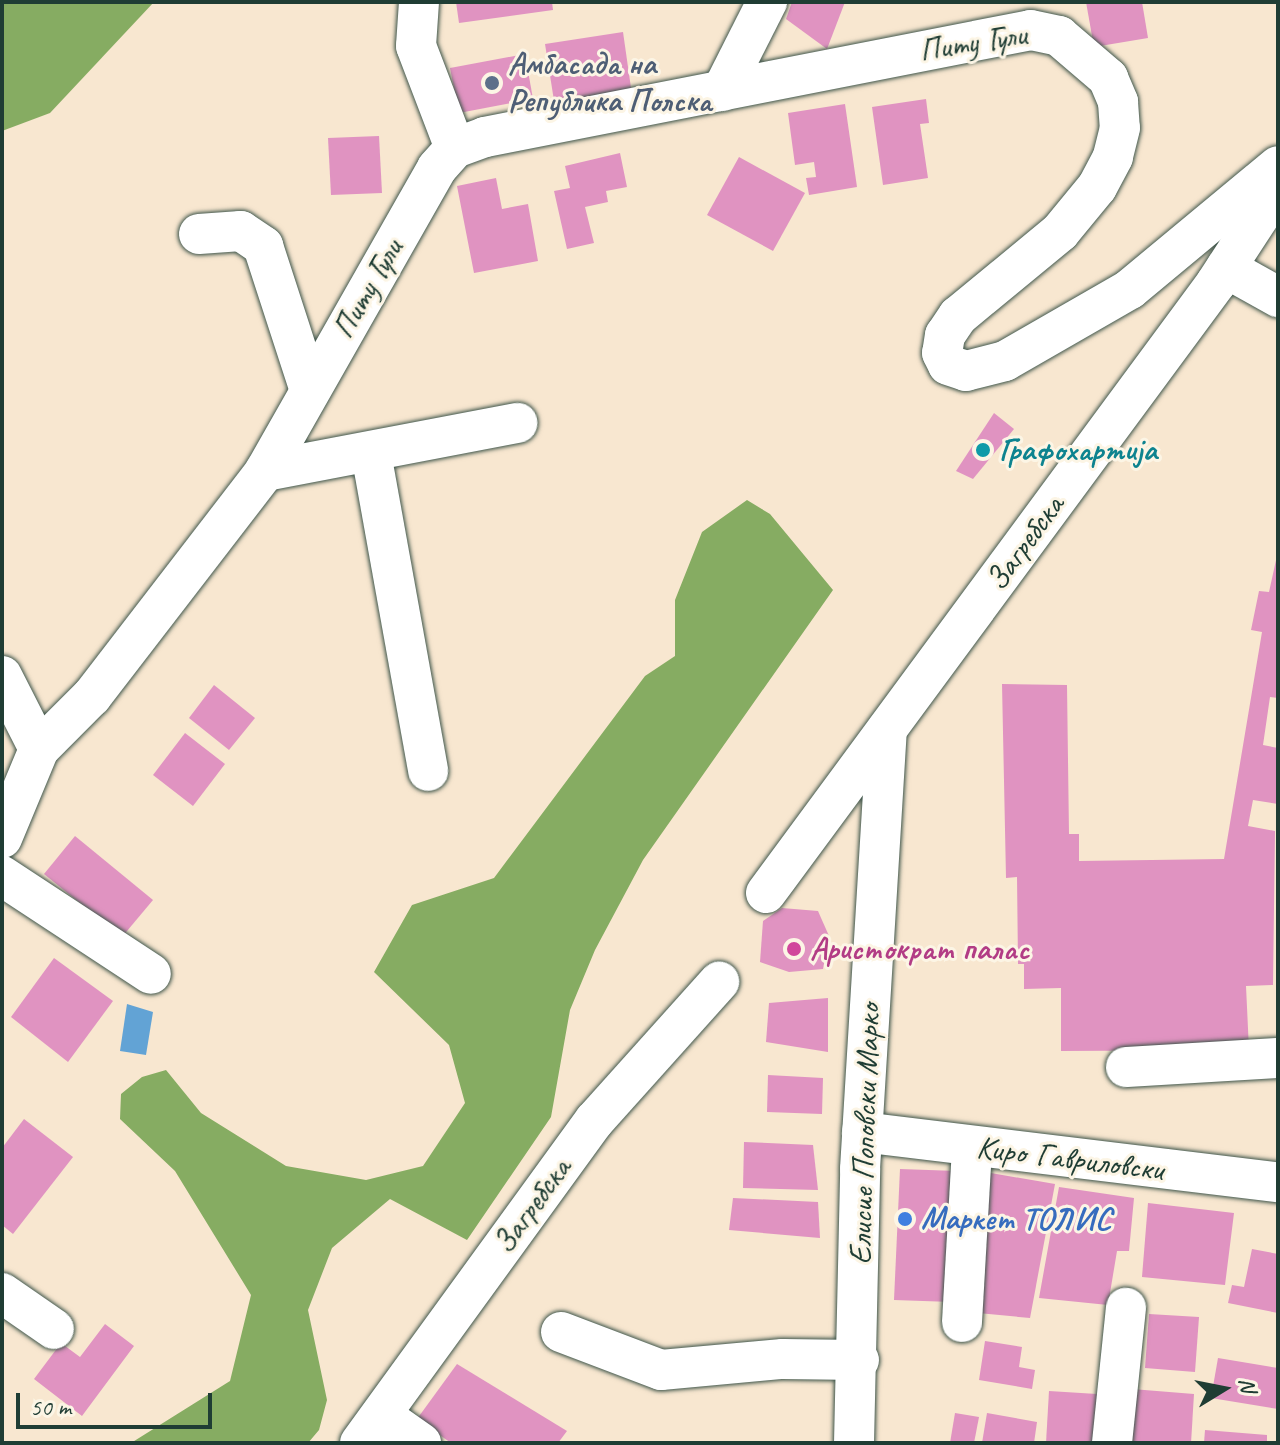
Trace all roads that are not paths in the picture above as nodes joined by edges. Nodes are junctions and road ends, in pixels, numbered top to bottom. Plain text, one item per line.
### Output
1 (419, 2) edge
2 (767, 2) edge
3 (1038, 16) edge
4 (722, 91) junction
5 (455, 148) junction
6 (1278, 166) edge
7 (1278, 188) edge
8 (199, 234) dead end
9 (1226, 268) junction
10 (1278, 297) edge
11 (310, 391) junction
12 (517, 423) dead end
13 (371, 453) junction
14 (265, 471) junction
15 (2, 676) edge
16 (887, 730) junction
17 (22, 731) edge
18 (428, 771) dead end
19 (2, 838) edge
20 (2, 876) edge
21 (766, 893) dead end
22 (151, 974) dead end
23 (719, 982) dead end
24 (1278, 1058) edge
25 (1126, 1067) dead end
26 (862, 1132) junction
27 (972, 1146) junction
28 (1278, 1182) edge
29 (2, 1293) edge
30 (1126, 1308) dead end
31 (962, 1322) dead end
32 (54, 1329) dead end
33 (561, 1332) dead end
34 (859, 1360) junction
35 (370, 1429) edge
36 (421, 1443) edge
37 (854, 1443) edge
38 (1112, 1443) edge

1 - 5 street
2 - 4 street
3 - 4 street, Питу Гули
3 - 6 street, Питу Гули
4 - 5 street, Питу Гули
5 - 11 street, Питу Гули
7 - 9 street, Загребска
8 - 11 street, Питу Гули
9 - 10 street
9 - 16 street, Загребска
11 - 14 street, Питу Гули
12 - 13 street
13 - 14 street
13 - 18 street
14 - 17 street, Питу Гули
15 - 17 street
16 - 21 street, Загребска
16 - 26 street, Елисие Поповски Марко
17 - 19 street, Питу Гули
20 - 22 street
23 - 35 street, Загребска
24 - 25 street
26 - 27 street, Киро Гавриловски
26 - 34 street, Елисие Поповски Марко
27 - 28 street, Киро Гавриловски
27 - 31 street
29 - 32 street
30 - 38 street
33 - 34 street
34 - 37 street, Елисие Поповски Марко
35 - 36 street

